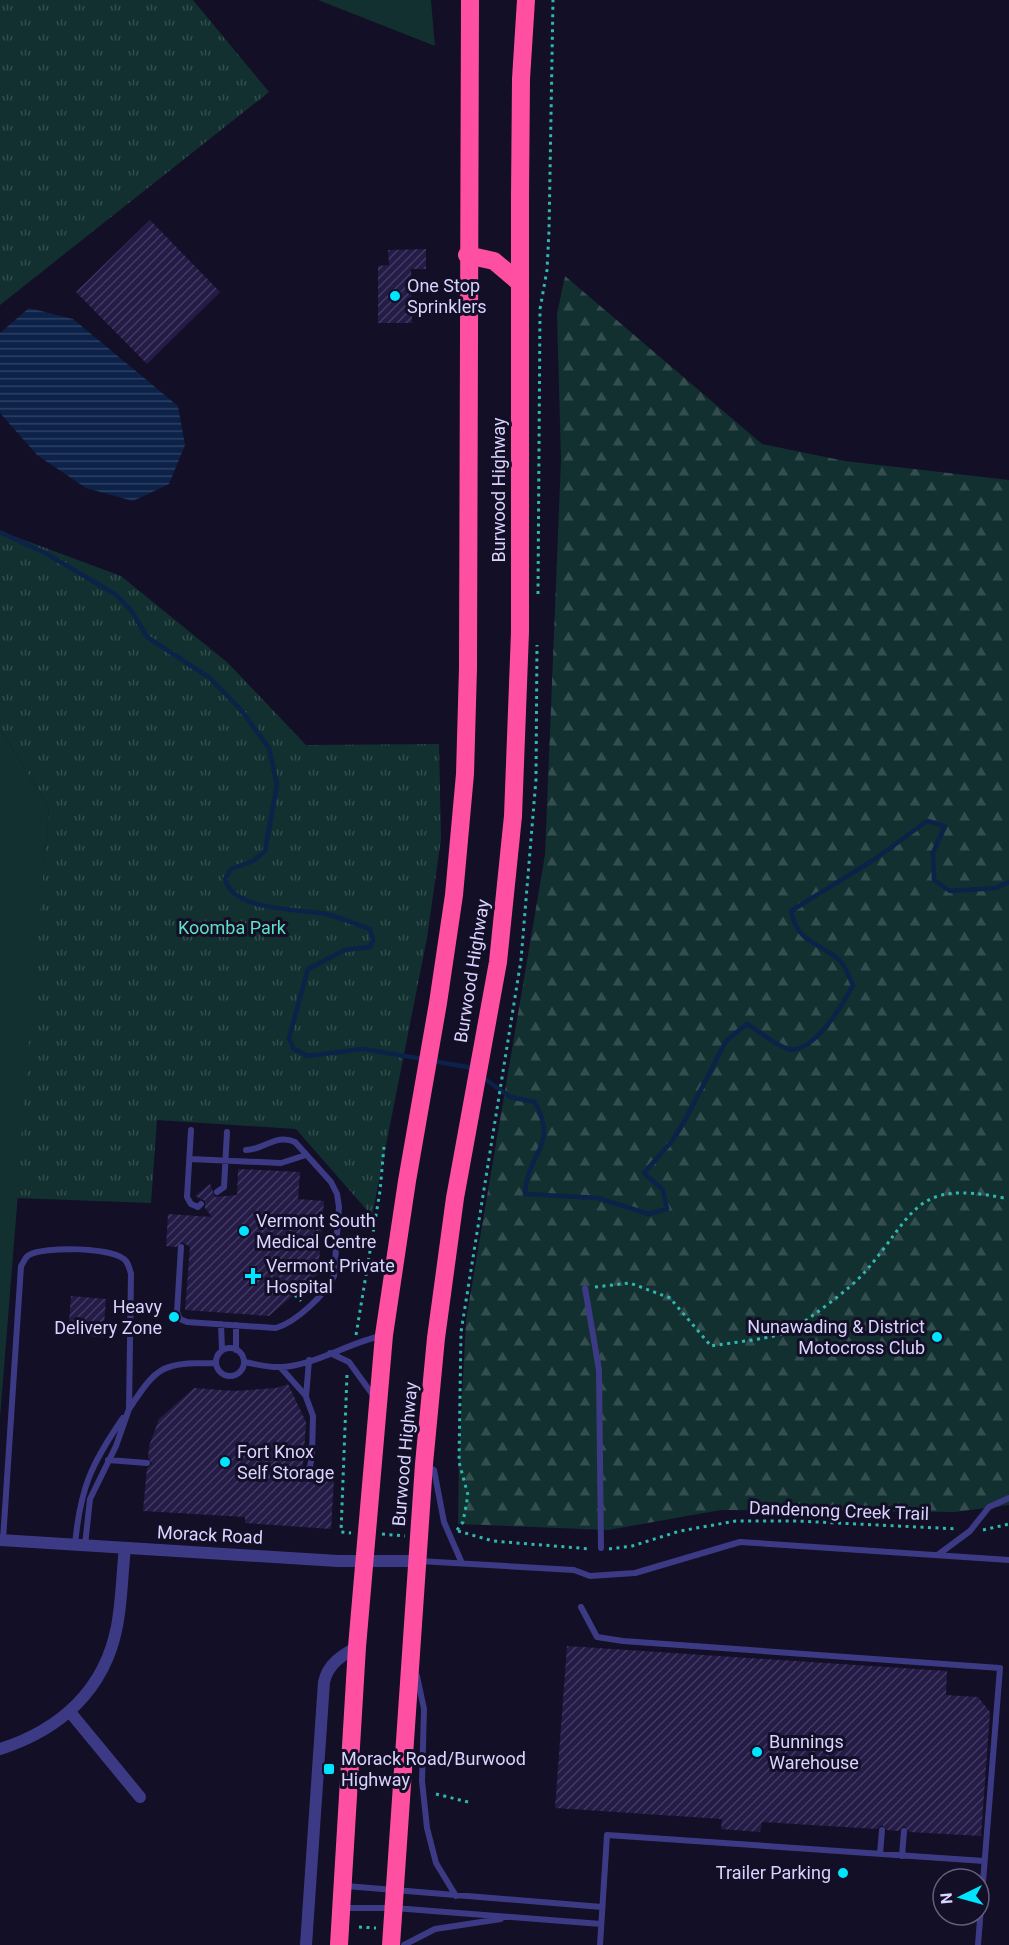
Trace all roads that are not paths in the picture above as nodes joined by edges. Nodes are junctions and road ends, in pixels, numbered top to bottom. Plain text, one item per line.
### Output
1 (470, 0) edge
2 (526, 0) edge
3 (467, 255) junction
4 (520, 283) junction
5 (191, 1130) dead end
6 (227, 1132) dead end
7 (246, 1150) dead end
8 (306, 1155) junction
9 (190, 1159) junction
10 (226, 1161) junction
11 (217, 1192) dead end
12 (201, 1204) dead end
13 (189, 1253) dead end
14 (585, 1288) road end
15 (178, 1292) junction
16 (186, 1293) dead end
17 (220, 1324) junction
18 (236, 1325) junction
19 (384, 1335) junction
20 (222, 1350) junction
21 (236, 1350) junction
22 (330, 1353) junction
23 (309, 1360) junction
24 (244, 1362) junction
25 (215, 1363) junction
26 (281, 1368) junction
27 (306, 1396) junction
28 (378, 1403) junction
29 (129, 1409) junction
30 (108, 1460) junction
31 (147, 1463) dead end
32 (424, 1464) junction
33 (302, 1474) dead end
34 (1009, 1498) edge
35 (1, 1540) edge
36 (80, 1545) junction
37 (125, 1548) junction
38 (601, 1548) road end
39 (938, 1555) junction
40 (1009, 1560) edge
41 (364, 1561) junction
42 (418, 1561) junction
43 (462, 1562) junction
44 (581, 1608) dead end
45 (357, 1647) junction
46 (412, 1658) junction
47 (70, 1712) junction
48 (0, 1749) edge
49 (140, 1797) dead end
50 (882, 1830) dead end
51 (904, 1831) dead end
52 (880, 1854) junction
53 (902, 1856) junction
54 (984, 1861) junction
55 (342, 1886) junction
56 (456, 1896) junction
57 (394, 1899) junction
58 (602, 1907) junction
59 (341, 1908) junction
60 (508, 1918) junction
61 (601, 1924) junction
62 (306, 1945) edge
63 (339, 1945) edge
64 (391, 1945) edge
65 (404, 1945) edge
66 (600, 1945) edge
67 (978, 1945) edge

1 - 3 highway, Burwood Highway
2 - 4 highway, Burwood Highway
3 - 4 highway
3 - 19 highway, Burwood Highway
4 - 32 highway, Burwood Highway
5 - 9 lane
6 - 10 lane
7 - 8 lane
8 - 10 lane
8 - 18 lane
9 - 10 lane
9 - 12 lane
10 - 11 lane
13 - 15 lane
14 - 38 lane
15 - 16 lane
15 - 17 lane
17 - 18 lane
17 - 20 lane
18 - 21 lane
19 - 22 lane
19 - 28 highway, Burwood Highway
20 - 21 lane
20 - 25 lane
21 - 24 lane
22 - 23 lane
22 - 28 lane
23 - 26 lane
23 - 27 lane
24 - 25 lane
24 - 26 lane
25 - 29 lane
26 - 27 lane
27 - 33 lane
28 - 41 highway, Burwood Highway
29 - 30 lane
29 - 35 lane
29 - 36 lane
30 - 31 lane
30 - 36 lane
32 - 42 highway, Burwood Highway
32 - 43 lane
34 - 39 lane
35 - 36 street, Morack Road
36 - 37 street, Morack Road
37 - 41 street, Morack Road
37 - 47 street
39 - 40 lane
39 - 43 lane
41 - 42 street, Morack Road
41 - 45 highway, Burwood Highway
42 - 43 lane
42 - 46 highway, Burwood Highway
44 - 54 lane
45 - 55 highway, Burwood Highway
45 - 62 street
46 - 56 lane
46 - 57 highway, Burwood Highway
47 - 48 street
47 - 49 street
50 - 52 lane
51 - 53 lane
52 - 53 lane
52 - 58 lane
53 - 54 lane
54 - 67 lane
55 - 57 lane
55 - 59 highway, Burwood Highway
56 - 57 lane
56 - 58 lane
57 - 59 lane
57 - 60 lane
57 - 64 highway, Burwood Highway
58 - 61 lane
59 - 63 highway, Burwood Highway
60 - 61 lane
60 - 65 lane
61 - 66 lane

